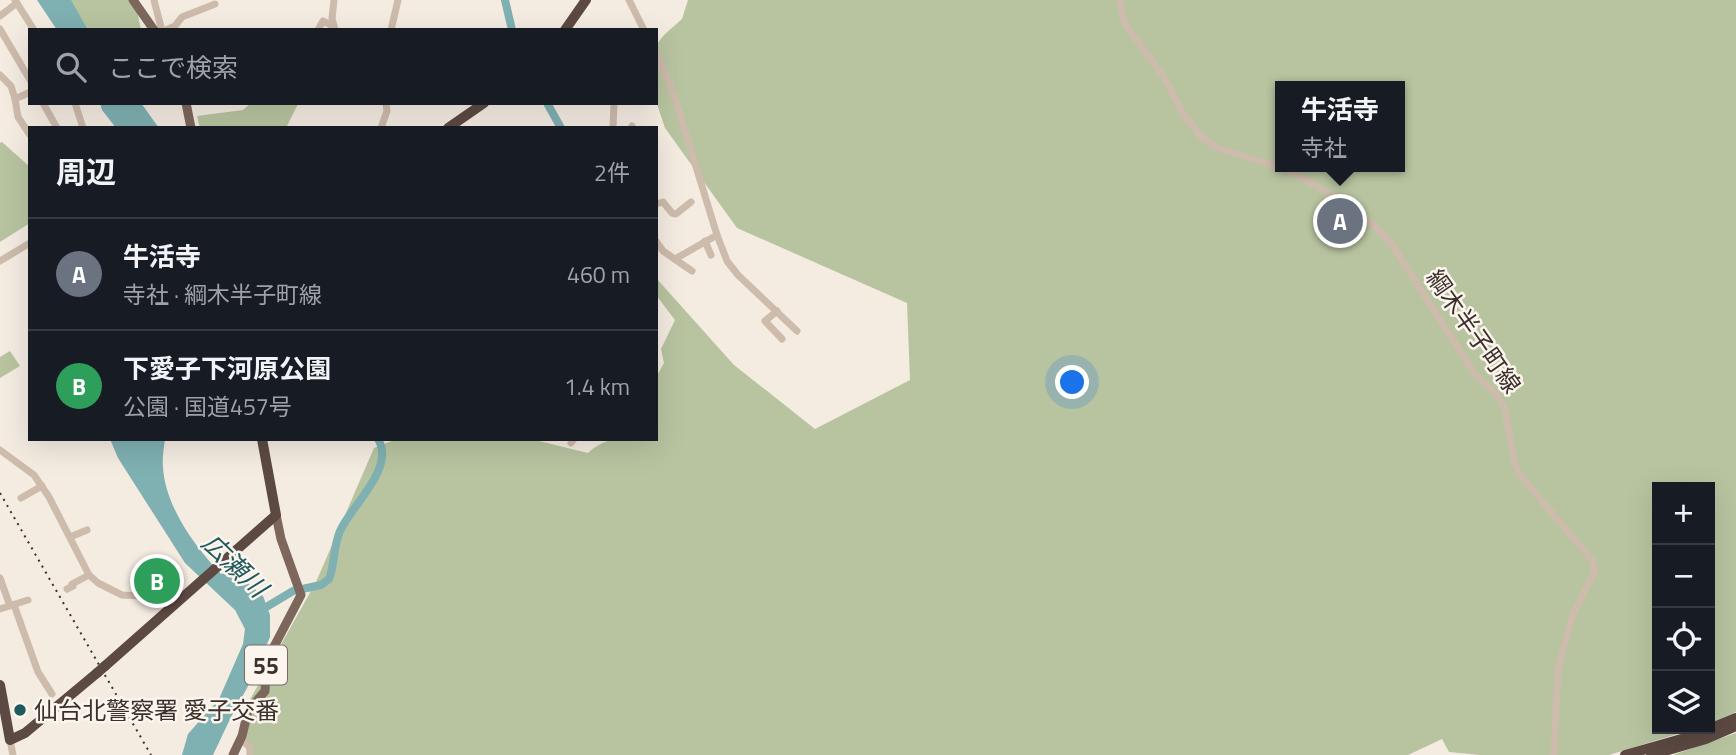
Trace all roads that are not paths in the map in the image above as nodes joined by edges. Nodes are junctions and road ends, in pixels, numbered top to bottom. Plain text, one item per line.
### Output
1 (133, 0) edge
2 (155, 0) edge
3 (334, 0) edge
4 (398, 0) edge
5 (586, 0) edge
6 (629, 0) edge
7 (1120, 0) edge
8 (16, 1) edge
9 (215, 4) dead end
10 (0, 16) edge
11 (32, 28) edge
12 (155, 28) edge
13 (160, 28) edge
14 (170, 28) edge
15 (319, 28) edge
16 (334, 28) edge
17 (391, 28) edge
18 (569, 28) edge
19 (644, 28) edge
20 (0, 29) edge
21 (658, 58) edge
22 (0, 75) edge
23 (28, 77) edge
24 (28, 93) edge
25 (15, 99) junction
26 (44, 105) edge
27 (76, 105) edge
28 (186, 105) edge
29 (386, 105) edge
30 (481, 105) edge
31 (614, 105) edge
32 (56, 126) edge
33 (82, 126) edge
34 (191, 126) edge
35 (382, 126) edge
36 (451, 126) edge
37 (613, 126) edge
38 (28, 132) edge
39 (1275, 165) edge
40 (1289, 172) edge
41 (691, 202) dead end
42 (658, 203) edge
43 (717, 235) junction
44 (705, 241) junction
45 (28, 244) edge
46 (658, 244) edge
47 (711, 255) dead end
48 (675, 259) junction
49 (0, 261) edge
50 (692, 271) dead end
51 (777, 311) junction
52 (797, 331) dead end
53 (782, 339) dead end
54 (262, 441) edge
55 (0, 450) edge
56 (42, 486) junction
57 (21, 498) dead end
58 (276, 515) junction
59 (87, 530) dead end
60 (70, 537) junction
61 (89, 575) junction
62 (0, 578) edge
63 (67, 589) dead end
64 (28, 600) dead end
65 (12, 605) junction
66 (169, 608) junction
67 (0, 609) edge
68 (0, 685) edge
69 (52, 694) dead end
70 (1736, 718) edge
71 (4, 725) edge
72 (1736, 726) edge
73 (10, 740) junction
74 (241, 740) junction
75 (13, 755) edge
76 (233, 755) edge
77 (250, 755) edge
78 (1554, 755) edge
79 (1625, 755) edge
80 (1651, 755) edge

1 - 12 main road
2 - 13 street
3 - 16 street
4 - 17 street
5 - 18 highway
6 - 19 street
7 - 39 street, 綱木半子町線
8 - 10 street
8 - 11 street
9 - 14 street
15 - 16 street
20 - 23 street
21 - 43 street
22 - 25 street
24 - 25 street
25 - 38 street
26 - 32 street
27 - 33 street
28 - 34 main road
29 - 35 street
30 - 36 highway
31 - 37 street
40 - 78 street, 綱木半子町線
41 - 42 street
43 - 44 street
43 - 51 street
44 - 47 street
44 - 48 street
45 - 49 street
46 - 48 street
48 - 50 street
51 - 52 street
51 - 53 street
54 - 58 highway
55 - 56 street
56 - 57 street
56 - 60 street
58 - 66 highway
58 - 74 main road, 55
59 - 60 street
60 - 61 street
61 - 63 street
61 - 66 street
62 - 65 street
64 - 65 street
65 - 67 street
65 - 69 street
66 - 73 highway
68 - 71 highway
70 - 79 highway
71 - 73 highway
72 - 80 highway
73 - 75 street
74 - 76 main road, 55
74 - 77 street

